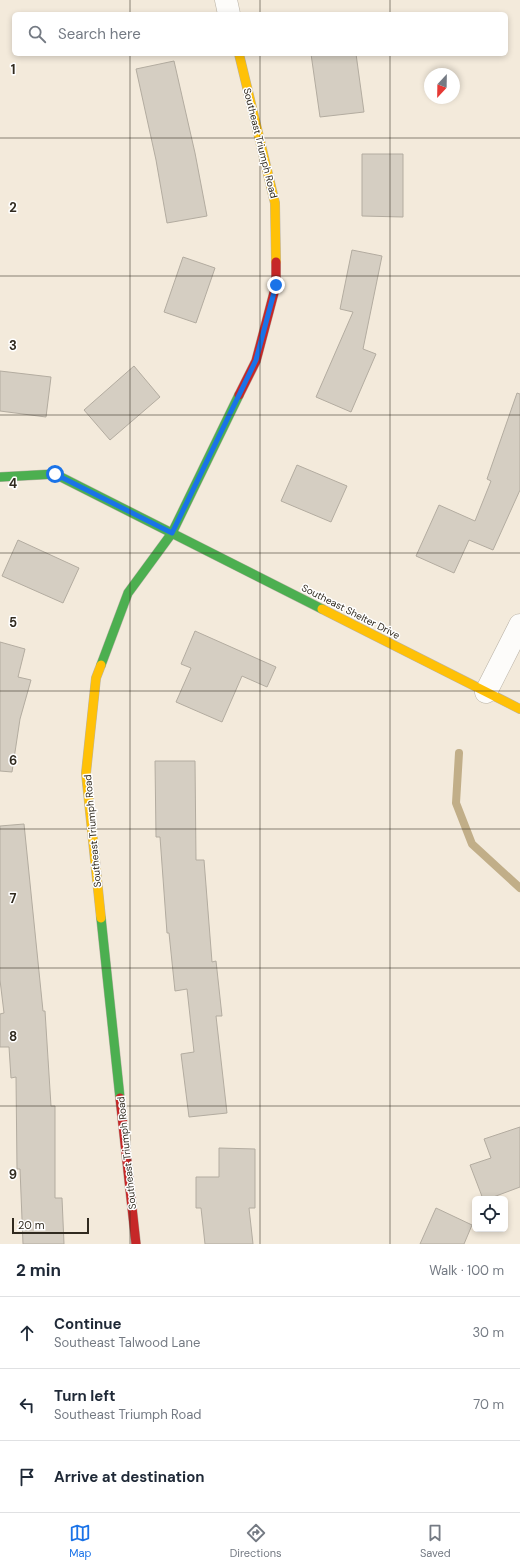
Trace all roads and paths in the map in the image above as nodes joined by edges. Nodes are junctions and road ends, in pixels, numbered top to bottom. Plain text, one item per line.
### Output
1 (226, 0) edge
2 (229, 12) edge
3 (239, 56) edge
4 (0, 477) edge
5 (172, 533) junction
6 (520, 625) edge
7 (486, 692) junction
8 (520, 709) edge
9 (136, 1244) edge

1 - 2 street
3 - 5 street, Southeast Triumph Road
4 - 5 street, Southeast Shelter Drive
5 - 7 street, Southeast Shelter Drive
5 - 9 street, Southeast Triumph Road
6 - 7 street
7 - 8 street, Southeast Shelter Drive

